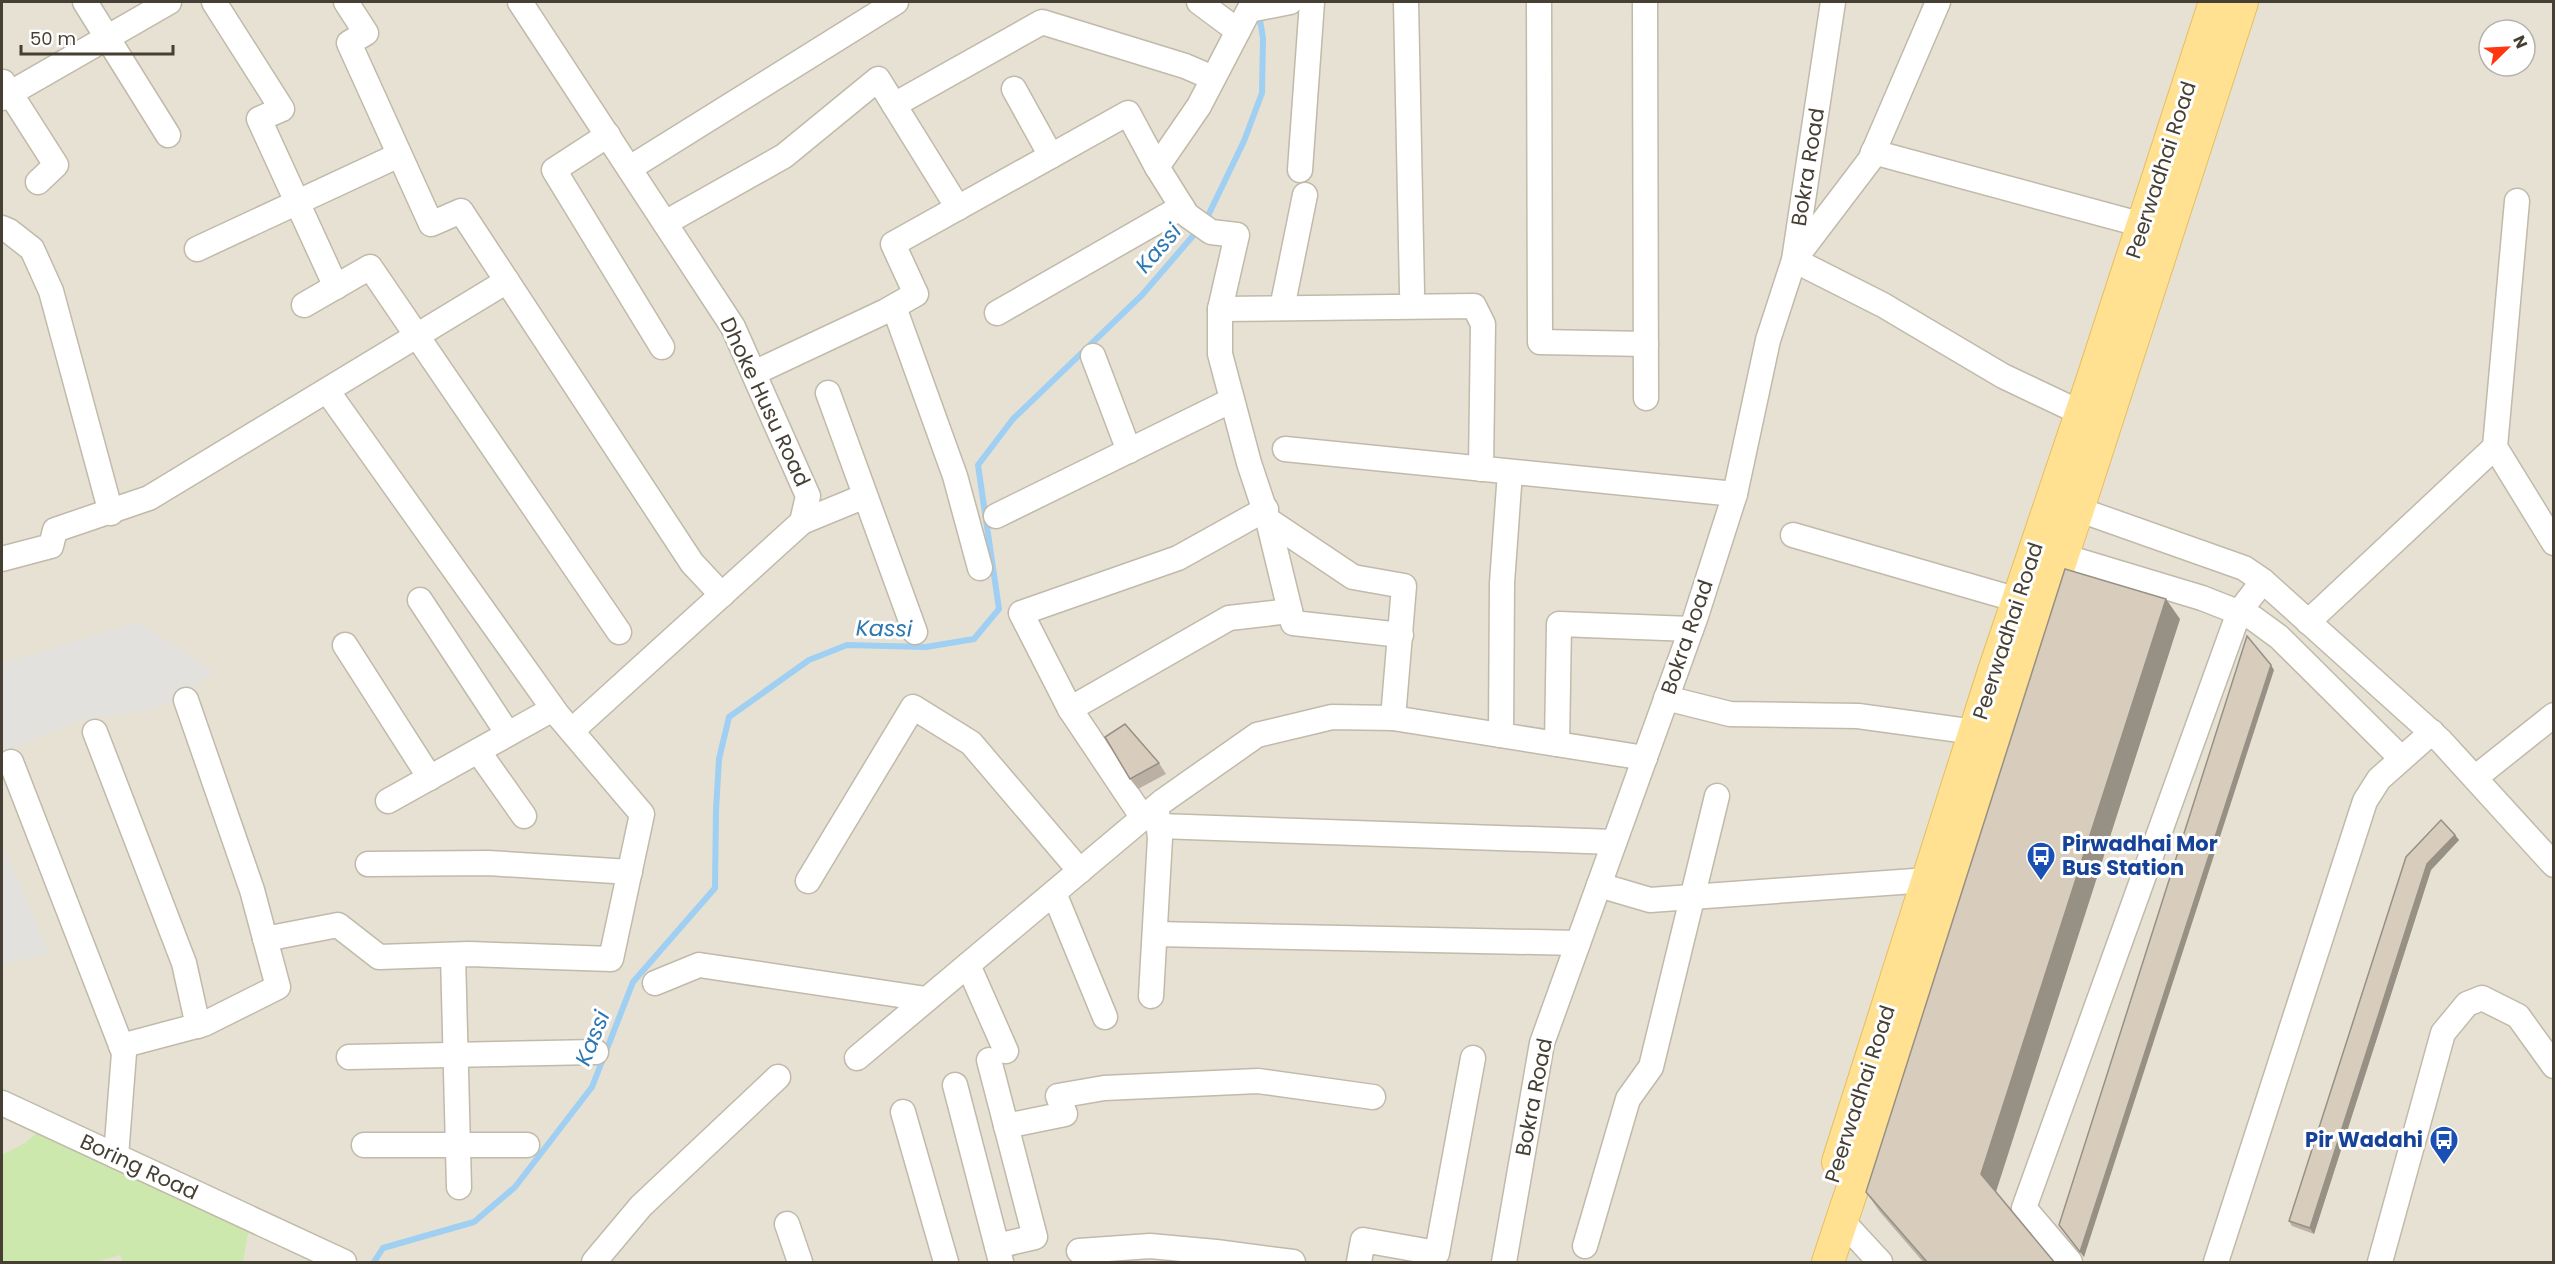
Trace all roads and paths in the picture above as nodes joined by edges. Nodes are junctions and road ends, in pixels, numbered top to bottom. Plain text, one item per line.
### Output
1 (85, 2) edge
2 (169, 2) edge
3 (214, 2) edge
4 (346, 2) edge
5 (520, 2) edge
6 (896, 2) edge
7 (1199, 2) edge
8 (1290, 2) edge
9 (1312, 2) edge
10 (1406, 2) edge
11 (1539, 2) edge
12 (1645, 2) edge
13 (1833, 2) edge
14 (1938, 2) edge
15 (2215, 2) edge
16 (2242, 2) edge
17 (1044, 12) edge
18 (1238, 31) junction
19 (108, 37) junction
20 (1213, 78) junction
21 (1014, 89) dead end
22 (4, 91) edge
23 (894, 105) junction
24 (168, 135) dead end
25 (608, 135) junction
26 (1874, 152) junction
27 (399, 155) junction
28 (1051, 156) junction
29 (1158, 167) junction
30 (630, 168) junction
31 (1300, 170) dead end
32 (38, 182) dead end
33 (1305, 195) dead end
34 (297, 201) junction
35 (2517, 201) dead end
36 (1182, 207) junction
37 (957, 208) junction
38 (665, 223) junction
39 (2143, 225) junction
40 (2, 228) edge
41 (197, 249) dead end
42 (1794, 260) junction
43 (507, 281) junction
44 (336, 287) junction
45 (1412, 292) dead end
46 (304, 305) dead end
47 (894, 307) junction
48 (1282, 308) junction
49 (1220, 309) junction
50 (997, 313) dead end
51 (417, 337) junction
52 (1646, 344) junction
53 (662, 347) dead end
54 (1093, 357) dead end
55 (754, 373) junction
56 (328, 392) junction
57 (828, 393) dead end
58 (1646, 398) dead end
59 (1232, 400) junction
60 (2081, 414) junction
61 (2495, 447) junction
62 (1285, 449) dead end
63 (1129, 451) junction
64 (1481, 469) junction
65 (1510, 472) junction
66 (1735, 494) junction
67 (865, 496) junction
68 (2065, 504) junction
69 (111, 513) junction
70 (1267, 514) junction
71 (996, 516) dead end
72 (802, 522) junction
73 (1793, 535) dead end
74 (2553, 543) edge
75 (2048, 552) junction
76 (2, 559) edge
77 (980, 568) dead end
78 (2263, 581) junction
79 (722, 595) junction
80 (420, 600) dead end
81 (2018, 600) junction
82 (1290, 611) junction
83 (2239, 612) junction
84 (2308, 622) junction
85 (1691, 629) junction
86 (619, 632) dead end
87 (915, 632) dead end
88 (1401, 635) junction
89 (345, 645) dead end
90 (1666, 698) junction
91 (186, 700) dead end
92 (553, 709) junction
93 (1070, 709) junction
94 (2553, 715) edge
95 (1393, 718) junction
96 (577, 726) dead end
97 (95, 732) dead end
98 (1975, 732) junction
99 (2432, 732) junction
100 (508, 734) junction
101 (1501, 735) junction
102 (1557, 744) junction
103 (478, 751) junction
104 (1645, 758) junction
105 (2401, 758) junction
106 (11, 762) dead end
107 (2476, 777) junction
108 (430, 778) junction
109 (1717, 796) dead end
110 (388, 801) dead end
111 (524, 816) dead end
112 (1152, 817) junction
113 (1614, 842) junction
114 (368, 864) dead end
115 (2553, 865) edge
116 (1080, 871) junction
117 (630, 872) junction
118 (808, 880) dead end
119 (1928, 880) junction
120 (1599, 885) junction
121 (1054, 893) junction
122 (1694, 897) junction
123 (1155, 934) junction
124 (265, 939) junction
125 (1578, 943) junction
126 (453, 955) junction
127 (968, 964) junction
128 (656, 983) dead end
129 (1151, 996) dead end
130 (926, 999) junction
131 (1105, 1017) dead end
132 (198, 1026) junction
133 (121, 1046) junction
134 (596, 1052) dead end
135 (454, 1055) junction
136 (349, 1057) dead end
137 (857, 1058) dead end
138 (1473, 1058) dead end
139 (2553, 1066) edge
140 (778, 1077) dead end
141 (955, 1085) dead end
142 (1373, 1097) dead end
143 (2, 1103) edge
144 (903, 1112) dead end
145 (1006, 1126) junction
146 (364, 1145) dead end
147 (458, 1145) junction
148 (527, 1145) dead end
149 (116, 1156) junction
150 (459, 1187) dead end
151 (1842, 1221) junction
152 (787, 1224) dead end
153 (1585, 1246) dead end
154 (1079, 1251) dead end
155 (999, 1254) edge
156 (1436, 1258) edge
157 (345, 1263) edge
158 (594, 1263) edge
159 (800, 1263) edge
160 (946, 1263) edge
161 (1293, 1263) edge
162 (1359, 1263) edge
163 (1504, 1263) edge
164 (1805, 1263) edge
165 (1828, 1263) edge
166 (1880, 1263) edge
167 (2070, 1263) edge
168 (2216, 1263) edge
169 (2380, 1263) edge

1 - 19 street
2 - 19 street
3 - 34 street
4 - 27 street
5 - 25 street, Dhoke Husu Road
6 - 30 street
7 - 18 street
8 - 18 street
9 - 31 street
10 - 45 street
11 - 52 street
12 - 52 street
13 - 42 street, Bokra Road
14 - 26 street
15 - 39 main road, Peerwadhai Road
16 - 68 main road
17 - 20 street
17 - 23 street
18 - 20 street
19 - 22 street
19 - 24 street
20 - 29 street
21 - 28 street
22 - 32 street
23 - 37 street
23 - 38 street
25 - 30 street, Dhoke Husu Road
25 - 53 street
26 - 39 street
26 - 42 street
27 - 34 street
27 - 43 street
28 - 29 street
28 - 37 street
29 - 36 street
30 - 38 street, Dhoke Husu Road
33 - 48 street
34 - 41 street
34 - 44 street
35 - 61 street
36 - 49 street
36 - 50 street
37 - 47 street
38 - 55 street, Dhoke Husu Road
39 - 60 main road, Peerwadhai Road
40 - 69 street
42 - 60 street
42 - 66 street, Bokra Road
43 - 51 street
43 - 79 street
44 - 46 street
44 - 51 street
47 - 55 street
47 - 77 street
48 - 49 street
48 - 64 street
49 - 59 street
51 - 56 street
51 - 86 street
52 - 58 street
54 - 63 street
55 - 72 street, Dhoke Husu Road
56 - 69 street
56 - 92 street
57 - 67 street
59 - 63 street
59 - 70 street
60 - 68 main road, Peerwadhai Road
61 - 74 street
61 - 84 street
62 - 64 street
63 - 71 street
64 - 65 street
65 - 66 street
65 - 101 street
66 - 85 street, Bokra Road
67 - 72 street
67 - 87 street
68 - 75 main road, Peerwadhai Road
68 - 78 street
69 - 76 street
70 - 82 street
70 - 88 street
70 - 93 street
72 - 79 street
73 - 81 street
75 - 81 main road, Peerwadhai Road
75 - 83 street
75 - 151 main road
78 - 83 street
78 - 84 street
79 - 96 street
80 - 100 street
81 - 98 main road, Peerwadhai Road
82 - 88 street
82 - 93 street
83 - 105 street
83 - 167 street
84 - 99 street
85 - 90 street, Bokra Road
85 - 102 street
88 - 95 street
89 - 108 street
90 - 98 street
90 - 104 street, Bokra Road
91 - 124 street
92 - 100 street
92 - 117 street
93 - 112 street
94 - 107 street
95 - 101 street
95 - 112 street
97 - 132 street
98 - 119 main road, Peerwadhai Road
99 - 105 street
99 - 107 street
100 - 103 street
101 - 102 street
102 - 104 street
103 - 108 street
103 - 111 street
104 - 113 street, Bokra Road
105 - 168 street
106 - 133 street
107 - 115 street
108 - 110 street
109 - 122 street
112 - 113 street
112 - 116 street
112 - 123 street
113 - 120 street, Bokra Road
114 - 117 street
116 - 118 street
116 - 121 street
117 - 126 street
119 - 122 street
119 - 164 main road, Peerwadhai Road
120 - 122 street
120 - 125 street, Bokra Road
121 - 127 street
121 - 131 street
122 - 153 street
123 - 125 street
123 - 129 street
124 - 126 street
124 - 132 street
125 - 163 street, Bokra Road
126 - 135 street
127 - 130 street
127 - 145 street
128 - 130 street
130 - 137 street
132 - 133 street
133 - 149 street
134 - 135 street
135 - 136 street
135 - 147 street
138 - 156 street
139 - 169 street
140 - 158 street
141 - 155 street
142 - 145 street
143 - 149 street, Boring Road
144 - 160 street
145 - 155 street
146 - 147 street
147 - 148 street
147 - 150 street
149 - 157 street, Boring Road
151 - 165 main road
151 - 166 street
152 - 159 street
154 - 161 street
156 - 162 street

